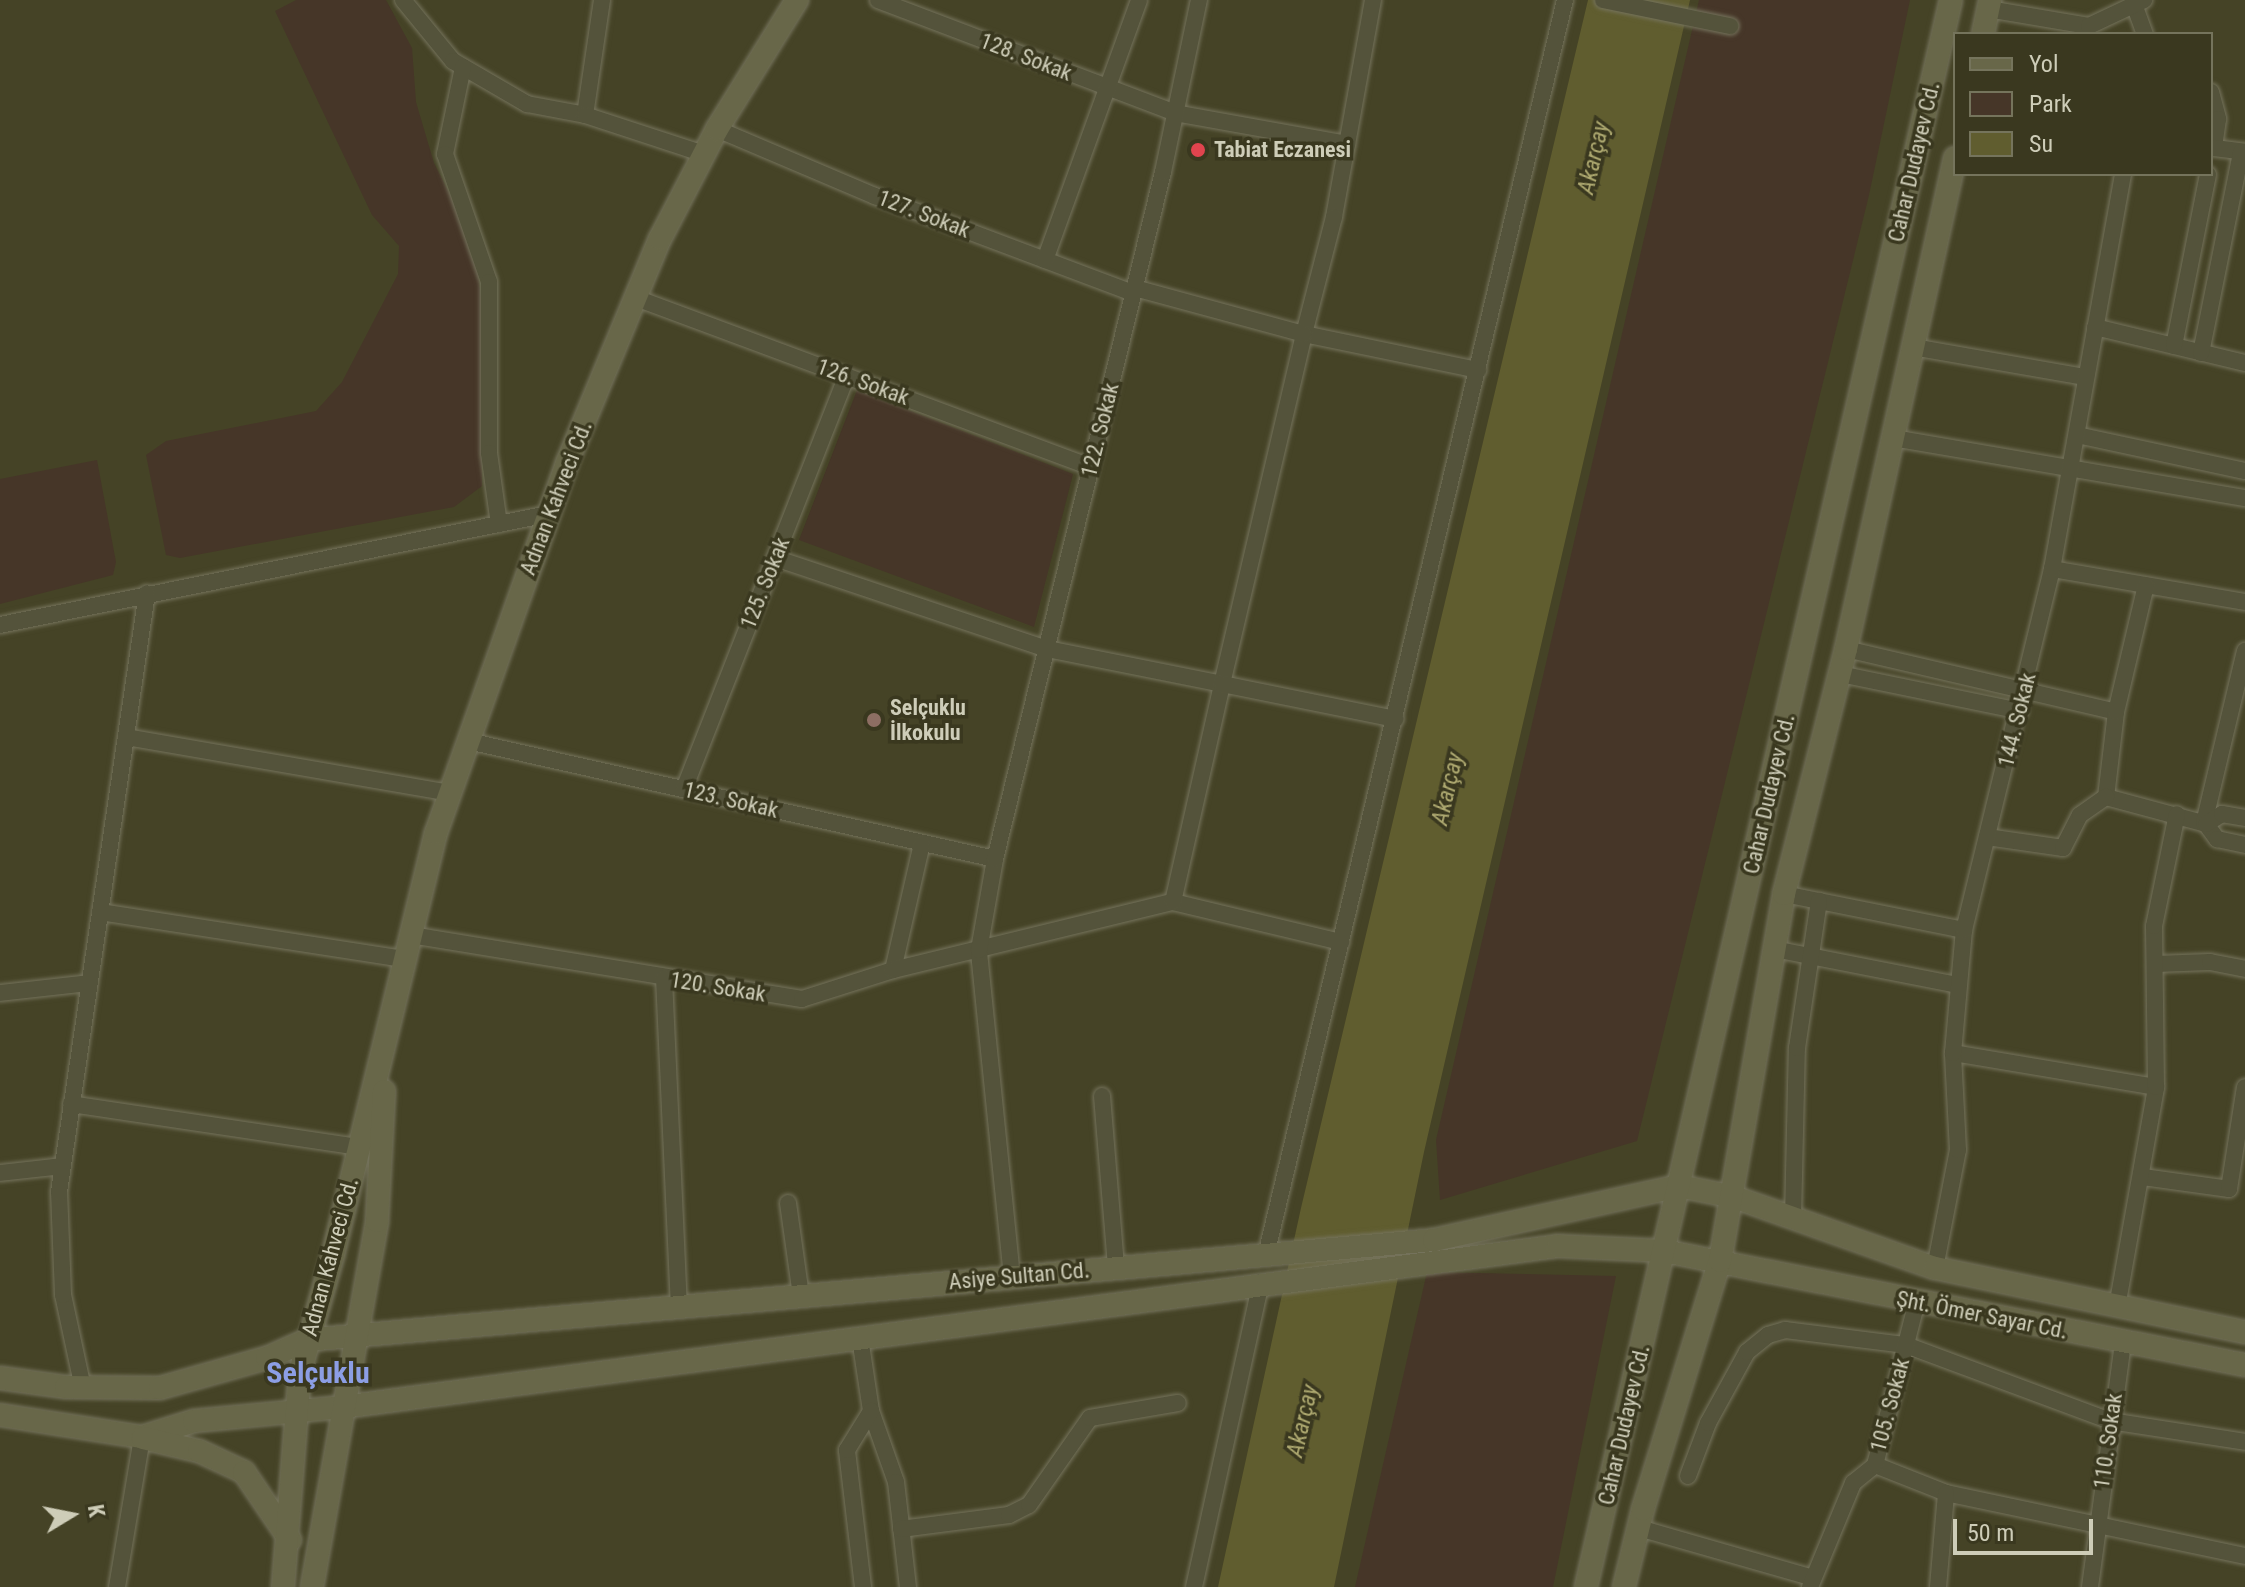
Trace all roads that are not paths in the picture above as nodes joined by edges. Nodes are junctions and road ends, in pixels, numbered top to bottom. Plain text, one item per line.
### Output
1 (403, 0) edge
2 (602, 0) edge
3 (797, 0) edge
4 (878, 0) edge
5 (1139, 0) edge
6 (1199, 0) edge
7 (1373, 0) edge
8 (1565, 0) edge
9 (1603, 0) edge
10 (1951, 0) edge
11 (2140, 3) edge
12 (1989, 4) edge
13 (1730, 26) dead end
14 (1983, 32) edge
15 (2145, 32) edge
16 (463, 67) junction
17 (1106, 87) junction
18 (2213, 100) edge
19 (1175, 113) junction
20 (585, 115) junction
21 (717, 129) junction
22 (1347, 144) junction
23 (2213, 148) edge
24 (2243, 152) edge
25 (704, 154) junction
26 (2213, 154) edge
27 (1953, 167) edge
28 (2123, 176) edge
29 (2208, 176) edge
30 (1045, 260) junction
31 (1134, 290) junction
32 (636, 298) junction
33 (2095, 327) junction
34 (1304, 334) junction
35 (2174, 346) junction
36 (1913, 347) junction
37 (2201, 353) junction
38 (2245, 363) edge
39 (1478, 370) junction
40 (847, 376) junction
41 (2085, 377) junction
42 (2077, 435) junction
43 (1893, 438) junction
44 (1091, 467) junction
45 (2072, 470) junction
46 (2245, 471) edge
47 (2245, 498) edge
48 (548, 514) junction
49 (499, 524) junction
50 (775, 558) junction
51 (2052, 569) junction
52 (2146, 585) junction
53 (147, 593) junction
54 (2245, 602) edge
55 (0, 625) edge
56 (1047, 649) junction
57 (1846, 649) junction
58 (2245, 651) edge
59 (1840, 674) junction
60 (1222, 684) junction
61 (2026, 688) junction
62 (2020, 711) junction
63 (2116, 712) junction
64 (1396, 719) junction
65 (126, 737) junction
66 (468, 741) junction
67 (684, 789) junction
68 (450, 793) junction
69 (2106, 797) junction
70 (2177, 814) junction
71 (2245, 818) edge
72 (2205, 824) junction
73 (1987, 837) junction
74 (922, 843) junction
75 (2245, 845) edge
76 (995, 859) junction
77 (1784, 894) junction
78 (1819, 901) junction
79 (1173, 902) junction
80 (100, 912) junction
81 (1964, 930) junction
82 (411, 935) junction
83 (1341, 942) junction
84 (1774, 949) junction
85 (979, 950) junction
86 (1809, 956) junction
87 (405, 959) junction
88 (2156, 964) junction
89 (2245, 969) edge
90 (893, 970) junction
91 (664, 978) junction
92 (89, 983) junction
93 (1957, 985) junction
94 (0, 993) edge
95 (388, 1026) junction
96 (1953, 1053) junction
97 (2156, 1087) junction
98 (2245, 1087) edge
99 (1102, 1096) dead end
100 (71, 1104) junction
101 (360, 1147) junction
102 (62, 1166) junction
103 (0, 1173) edge
104 (2143, 1177) junction
105 (1679, 1186) junction
106 (2237, 1190) edge
107 (1734, 1197) junction
108 (788, 1203) dead end
109 (1793, 1219) junction
110 (1433, 1251) junction
111 (1664, 1251) junction
112 (1276, 1254) junction
113 (1720, 1261) junction
114 (1116, 1268) junction
115 (1935, 1268) junction
116 (1012, 1277) junction
117 (1271, 1280) junction
118 (801, 1295) junction
119 (1917, 1302) junction
120 (679, 1305) junction
121 (2117, 1307) junction
122 (2245, 1332) edge
123 (860, 1338) junction
124 (355, 1339) junction
125 (307, 1340) junction
126 (2123, 1342) junction
127 (1906, 1345) junction
128 (2245, 1365) edge
129 (0, 1378) edge
130 (83, 1388) junction
131 (1178, 1403) dead end
132 (343, 1407) junction
133 (298, 1410) junction
134 (871, 1411) junction
135 (0, 1415) edge
136 (2110, 1421) junction
137 (142, 1437) junction
138 (2245, 1442) edge
139 (1875, 1465) junction
140 (1688, 1476) dead end
141 (1946, 1493) junction
142 (1639, 1528) junction
143 (2097, 1528) junction
144 (901, 1529) junction
145 (290, 1540) junction
146 (2245, 1556) edge
147 (1812, 1583) edge
148 (117, 1587) edge
149 (283, 1587) edge
150 (312, 1587) edge
151 (863, 1587) edge
152 (908, 1587) edge
153 (1194, 1587) edge
154 (1586, 1587) edge
155 (1624, 1587) edge
156 (1938, 1587) edge
157 (2090, 1587) edge

1 - 16 street
2 - 20 street
3 - 21 main road, Adnan Kahveci Cd.
4 - 17 street, 128. Sokak
5 - 17 street
6 - 19 street, 122. Sokak
7 - 22 street
8 - 39 street
9 - 13 street
10 - 105 main road, Cahar Dudayev Cd.
11 - 12 street
11 - 15 street
12 - 14 main road
16 - 20 street
16 - 49 street
17 - 19 street, 128. Sokak
17 - 30 street
18 - 23 street
19 - 22 street, 128. Sokak
19 - 31 street, 122. Sokak
20 - 25 street
21 - 25 main road, Adnan Kahveci Cd.
21 - 30 street, 127. Sokak
22 - 34 street
24 - 26 street
24 - 37 street
25 - 32 main road, Adnan Kahveci Cd.
27 - 36 main road, Cahar Dudayev Cd.
28 - 33 street, 144. Sokak
29 - 35 street
30 - 31 street, 127. Sokak
31 - 34 street, 127. Sokak
31 - 44 street, 122. Sokak
32 - 40 street, 126. Sokak
32 - 48 main road, Adnan Kahveci Cd.
33 - 35 street
33 - 41 street, 144. Sokak
34 - 39 street, 127. Sokak
34 - 60 street
35 - 37 street
36 - 41 street
36 - 43 main road, Cahar Dudayev Cd.
37 - 38 street
39 - 64 street
40 - 44 street, 126. Sokak
40 - 50 street, 125. Sokak
41 - 42 street, 144. Sokak
42 - 45 street, 144. Sokak
42 - 46 street
43 - 45 street
43 - 57 main road, Cahar Dudayev Cd.
44 - 56 street, 122. Sokak
45 - 47 street
45 - 51 street, 144. Sokak
48 - 49 street
48 - 66 main road, Adnan Kahveci Cd.
49 - 53 street
50 - 56 street
50 - 67 street, 125. Sokak
51 - 52 street
51 - 61 street, 144. Sokak
52 - 54 street
52 - 63 street
53 - 55 street
53 - 65 street
56 - 60 street
56 - 76 street, 122. Sokak
57 - 59 main road, Cahar Dudayev Cd.
57 - 61 street
58 - 72 street
59 - 62 street
59 - 77 main road, Cahar Dudayev Cd.
60 - 64 street
60 - 79 street
61 - 62 street, 144. Sokak
61 - 63 street
62 - 73 street, 144. Sokak
63 - 69 street
64 - 83 street
65 - 68 street
65 - 80 street
66 - 67 street, 123. Sokak
66 - 68 main road, Adnan Kahveci Cd.
67 - 74 street, 123. Sokak
68 - 82 main road, Adnan Kahveci Cd.
69 - 70 street
69 - 73 street
70 - 72 street
70 - 88 street
71 - 72 street
72 - 75 street
73 - 81 street, 144. Sokak
74 - 76 street, 123. Sokak
74 - 90 street
76 - 85 street, 122. Sokak
77 - 78 street
77 - 84 main road, Cahar Dudayev Cd.
78 - 81 street
78 - 86 street
79 - 83 street
79 - 85 street, 120. Sokak
80 - 87 street
80 - 92 street
81 - 93 street, 144. Sokak
82 - 87 main road, Adnan Kahveci Cd.
82 - 91 street, 120. Sokak
83 - 112 street
84 - 86 street
84 - 107 main road, Cahar Dudayev Cd.
85 - 90 street, 120. Sokak
85 - 116 street, 122. Sokak
86 - 93 street
86 - 109 street
87 - 95 main road, Adnan Kahveci Cd.
88 - 89 street
88 - 97 street
90 - 91 street, 120. Sokak
91 - 120 street
92 - 94 street
92 - 100 street
93 - 96 street, 144. Sokak
95 - 101 main road, Adnan Kahveci Cd.
95 - 124 main road, Adnan Kahveci Cd.
96 - 97 street
96 - 115 street, 144. Sokak
97 - 104 street
98 - 106 street
99 - 114 street
100 - 101 street
100 - 102 street
101 - 125 main road, Adnan Kahveci Cd.
102 - 103 street
102 - 130 street
104 - 106 street
104 - 121 street
105 - 107 main road, Şht. Ömer Sayar Cd.
105 - 110 main road, Asiye Sultan Cd.
105 - 111 main road, Cahar Dudayev Cd.
107 - 109 main road, Şht. Ömer Sayar Cd.
107 - 113 main road, Cahar Dudayev Cd.
108 - 118 street
109 - 115 main road, Şht. Ömer Sayar Cd.
110 - 111 main road, Asiye Sultan Cd.
110 - 112 main road, Asiye Sultan Cd.
110 - 117 main road, Asiye Sultan Cd.
111 - 113 main road, Şht. Ömer Sayar Cd.
111 - 154 main road, Cahar Dudayev Cd.
112 - 114 main road, Asiye Sultan Cd.
113 - 119 main road, Şht. Ömer Sayar Cd.
113 - 142 main road, Cahar Dudayev Cd.
114 - 116 main road, Asiye Sultan Cd.
115 - 121 main road, Şht. Ömer Sayar Cd.
116 - 118 main road, Asiye Sultan Cd.
117 - 123 main road, Asiye Sultan Cd.
117 - 153 street
118 - 120 main road, Asiye Sultan Cd.
119 - 126 main road, Şht. Ömer Sayar Cd.
119 - 127 street, 105. Sokak
120 - 124 main road, Asiye Sultan Cd.
121 - 122 main road, Şht. Ömer Sayar Cd.
123 - 132 main road, Asiye Sultan Cd.
123 - 134 street
124 - 125 main road, Asiye Sultan Cd.
124 - 132 main road, Adnan Kahveci Cd.
125 - 130 main road
125 - 133 main road, Adnan Kahveci Cd.
126 - 128 main road, Şht. Ömer Sayar Cd.
126 - 136 street, 110. Sokak
127 - 136 street
127 - 139 street, 105. Sokak
127 - 140 street
129 - 130 main road
131 - 144 street
132 - 133 main road, Asiye Sultan Cd.
132 - 150 main road, Adnan Kahveci Cd.
133 - 137 main road
133 - 145 main road, Adnan Kahveci Cd.
134 - 144 street
134 - 151 street
135 - 137 main road
136 - 138 street
136 - 143 street, 110. Sokak
137 - 145 main road
137 - 148 street
139 - 141 street
139 - 147 street, 105. Sokak
141 - 143 street
141 - 156 street
142 - 147 street
142 - 155 main road, Cahar Dudayev Cd.
143 - 146 street
143 - 157 street, 110. Sokak
144 - 152 street
145 - 149 main road, Adnan Kahveci Cd.

